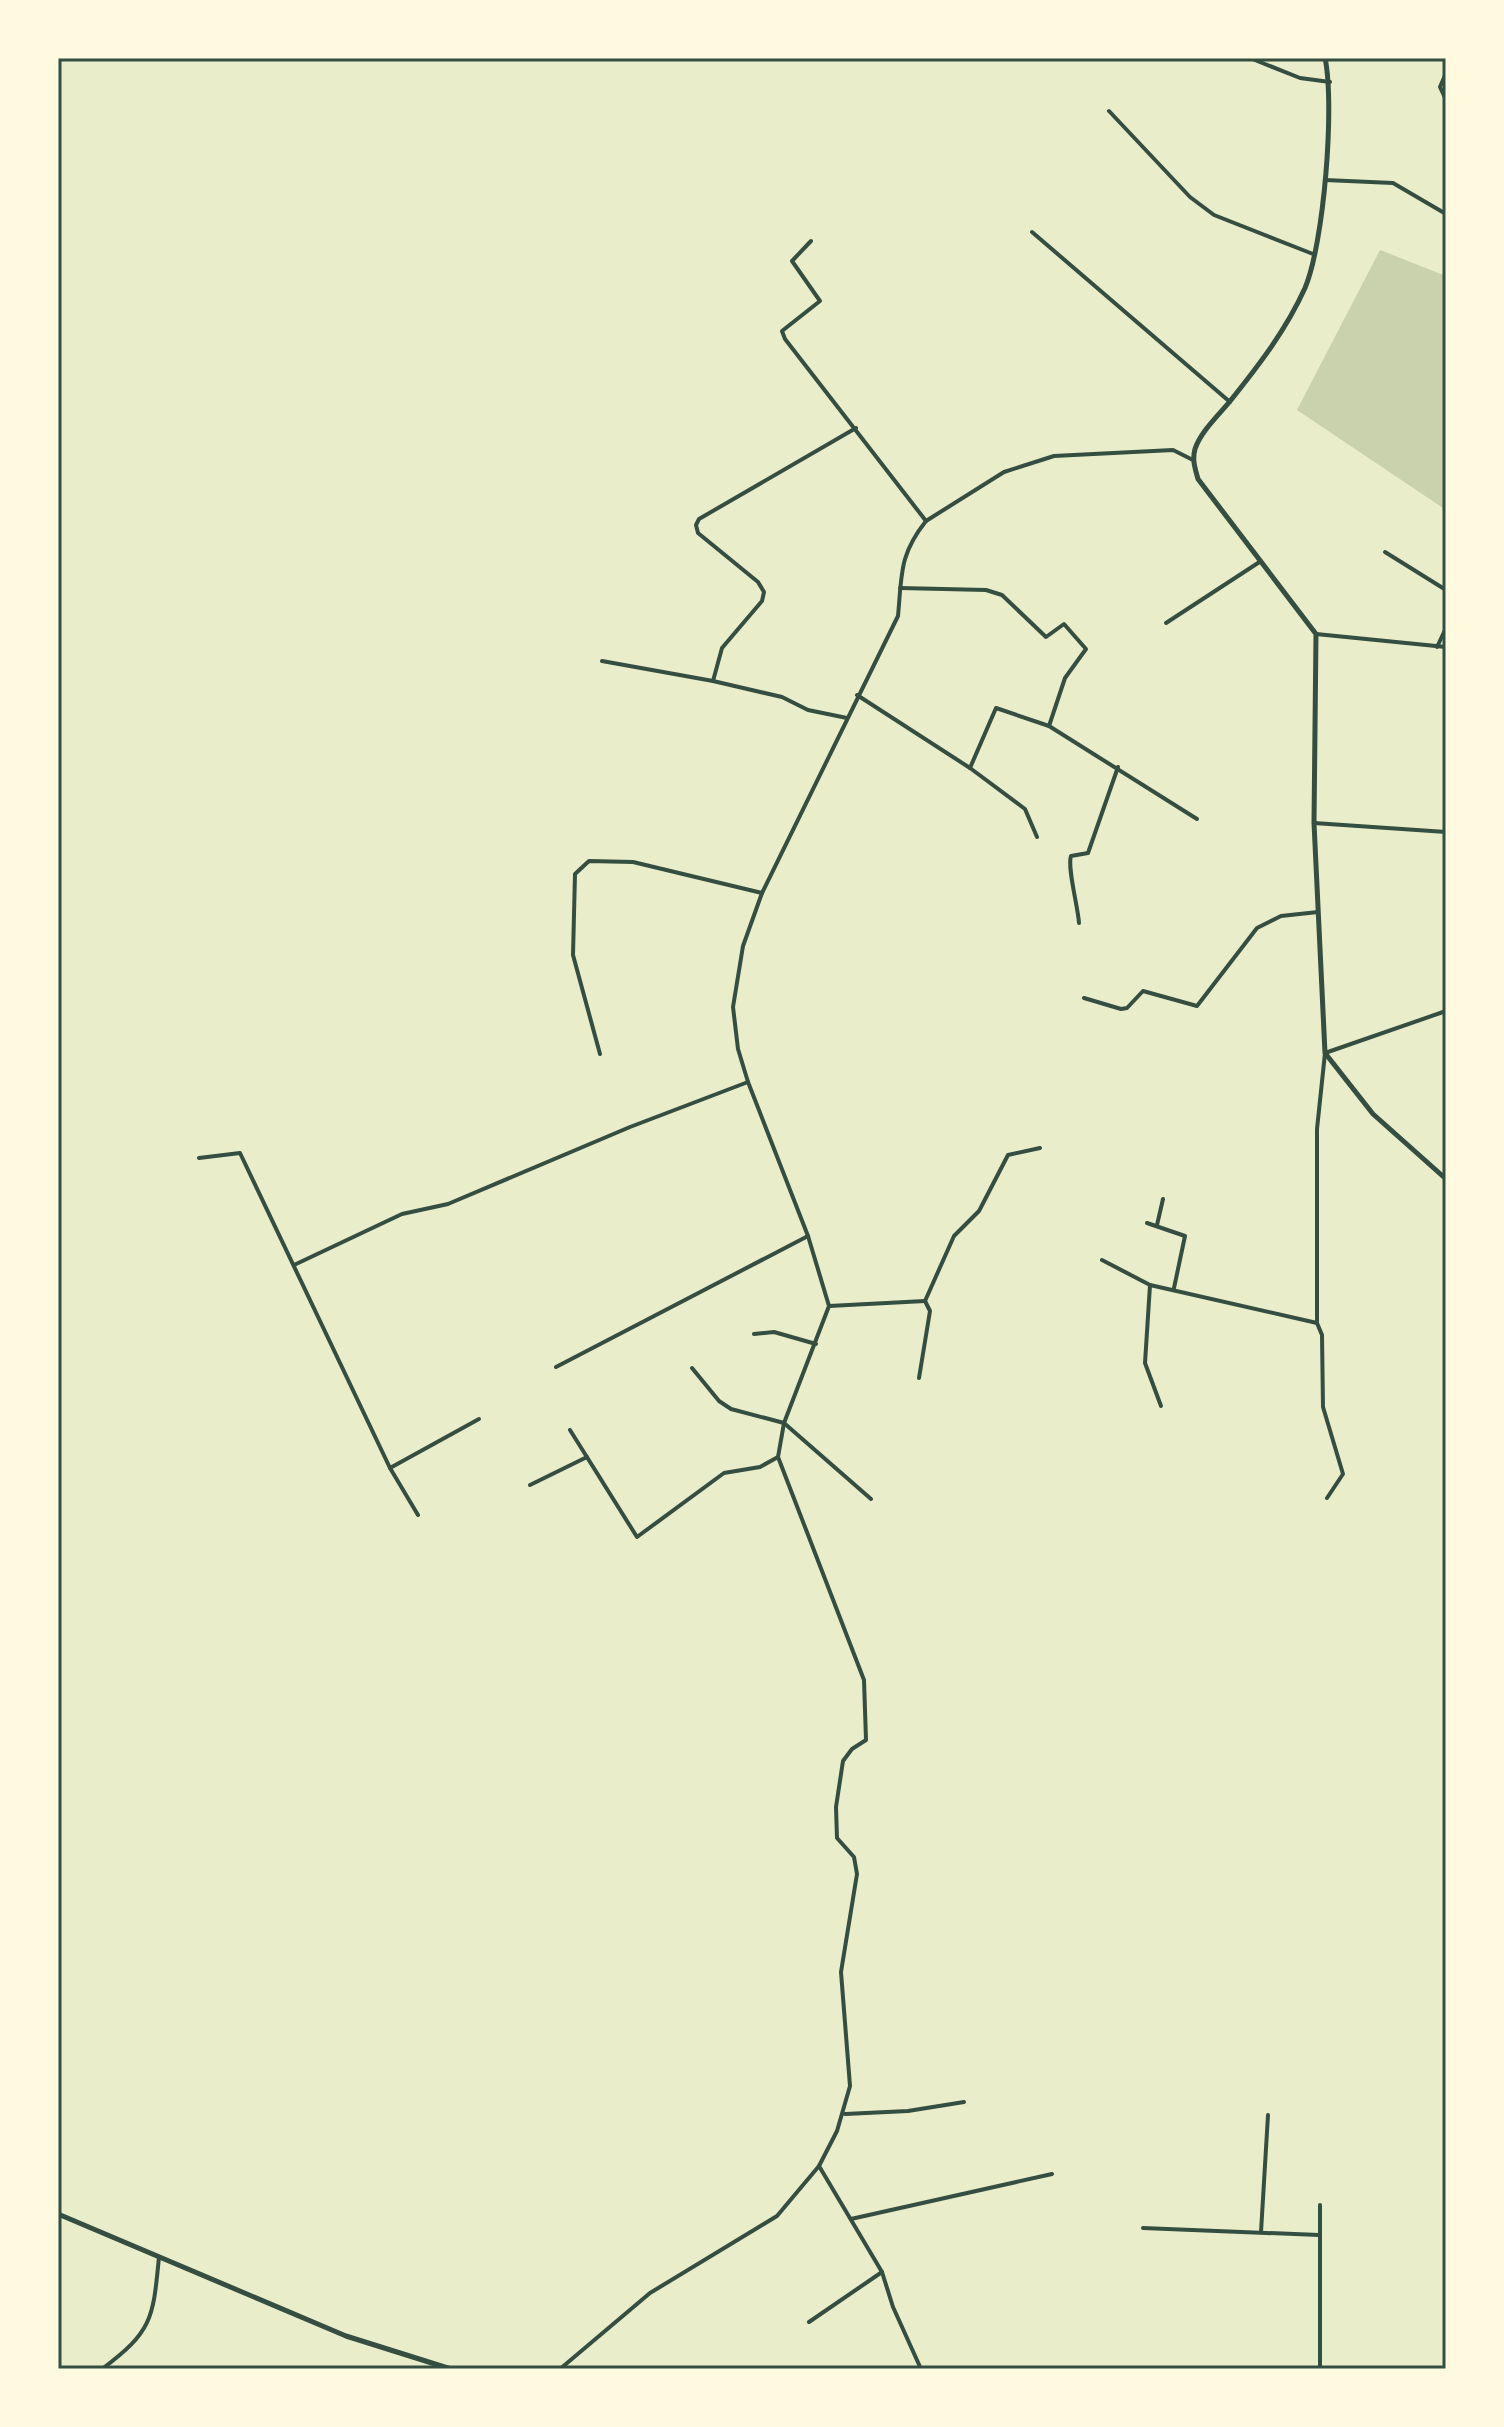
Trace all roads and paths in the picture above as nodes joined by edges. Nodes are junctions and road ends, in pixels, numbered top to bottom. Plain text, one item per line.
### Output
1 (1250, 58) edge
2 (1325, 58) edge
3 (1446, 73) edge
4 (1330, 82) junction
5 (1446, 100) edge
6 (1109, 111) dead end
7 (1323, 180) junction
8 (1446, 214) edge
9 (1032, 232) dead end
10 (811, 241) dead end
11 (1313, 254) junction
12 (1230, 402) junction
13 (856, 428) junction
14 (1193, 460) junction
15 (926, 521) junction
16 (1385, 552) dead end
17 (1261, 561) junction
18 (900, 588) junction
19 (1446, 590) edge
20 (1166, 623) dead end
21 (1446, 628) edge
22 (1316, 634) junction
23 (1437, 647) junction
24 (1446, 647) edge
25 (602, 661) dead end
26 (713, 681) junction
27 (857, 694) junction
28 (847, 718) junction
29 (1049, 726) junction
30 (1118, 766) junction
31 (970, 768) junction
32 (1197, 819) dead end
33 (1314, 823) junction
34 (1446, 832) edge
35 (1037, 837) dead end
36 (762, 893) junction
37 (1318, 912) junction
38 (1079, 923) dead end
39 (1084, 998) dead end
40 (1446, 1011) edge
41 (1325, 1053) junction
42 (600, 1054) dead end
43 (748, 1082) junction
44 (1040, 1148) dead end
45 (199, 1158) dead end
46 (1446, 1179) edge
47 (1163, 1199) dead end
48 (1147, 1223) dead end
49 (1157, 1225) junction
50 (808, 1236) junction
51 (1102, 1260) dead end
52 (294, 1265) junction
53 (1150, 1285) junction
54 (1174, 1288) junction
55 (925, 1301) junction
56 (829, 1306) junction
57 (1317, 1323) junction
58 (754, 1334) dead end
59 (816, 1344) junction
60 (556, 1367) dead end
61 (692, 1368) dead end
62 (919, 1378) dead end
63 (1161, 1406) dead end
64 (479, 1419) dead end
65 (784, 1423) junction
66 (570, 1430) dead end
67 (587, 1457) junction
68 (778, 1457) junction
69 (390, 1468) junction
70 (530, 1485) dead end
71 (1327, 1498) dead end
72 (871, 1499) dead end
73 (418, 1515) dead end
74 (964, 2102) dead end
75 (845, 2114) junction
76 (1268, 2115) dead end
77 (819, 2166) junction
78 (1052, 2174) dead end
79 (1320, 2205) dead end
80 (58, 2214) edge
81 (851, 2219) junction
82 (1143, 2228) dead end
83 (1261, 2233) junction
84 (1319, 2235) junction
85 (159, 2257) junction
86 (882, 2272) junction
87 (809, 2322) dead end
88 (102, 2369) edge
89 (451, 2369) edge
90 (560, 2369) edge
91 (921, 2369) edge
92 (1320, 2369) edge

1 - 4 street
2 - 4 street
3 - 5 street
4 - 7 street
6 - 11 street
7 - 8 street
7 - 11 street
9 - 12 street
10 - 13 street
11 - 12 street
12 - 14 street
13 - 15 street
13 - 26 street
14 - 15 street
14 - 17 street
15 - 18 street
16 - 19 street
17 - 20 street
17 - 22 street
18 - 27 street
18 - 29 street
21 - 23 street
22 - 23 street
22 - 33 street
23 - 24 street
25 - 26 street
26 - 28 street
27 - 28 street
27 - 31 street
28 - 36 street
29 - 30 street
29 - 31 street
30 - 32 street
30 - 38 street
31 - 35 street
33 - 34 street
33 - 37 street
36 - 42 street
36 - 43 street
37 - 39 street
37 - 41 street
40 - 41 street
41 - 46 street
41 - 57 street
43 - 50 street
43 - 52 street
44 - 55 street
45 - 52 street
47 - 49 street
48 - 49 street
49 - 54 street
50 - 56 street
50 - 60 street
51 - 53 street
52 - 69 street
53 - 54 street
53 - 63 street
54 - 57 street
55 - 56 street
55 - 62 street
56 - 59 street
57 - 71 street
58 - 59 street
59 - 65 street
61 - 65 street
64 - 69 street
65 - 68 street
65 - 72 street
66 - 67 street
67 - 68 street
67 - 70 street
68 - 75 street
69 - 73 street
74 - 75 street
75 - 77 street
76 - 83 street
77 - 81 street
77 - 90 street
78 - 81 street
79 - 84 street
80 - 85 street
81 - 86 street
82 - 83 street
83 - 84 street
84 - 92 street
85 - 88 street
85 - 89 street
86 - 87 street
86 - 91 street

